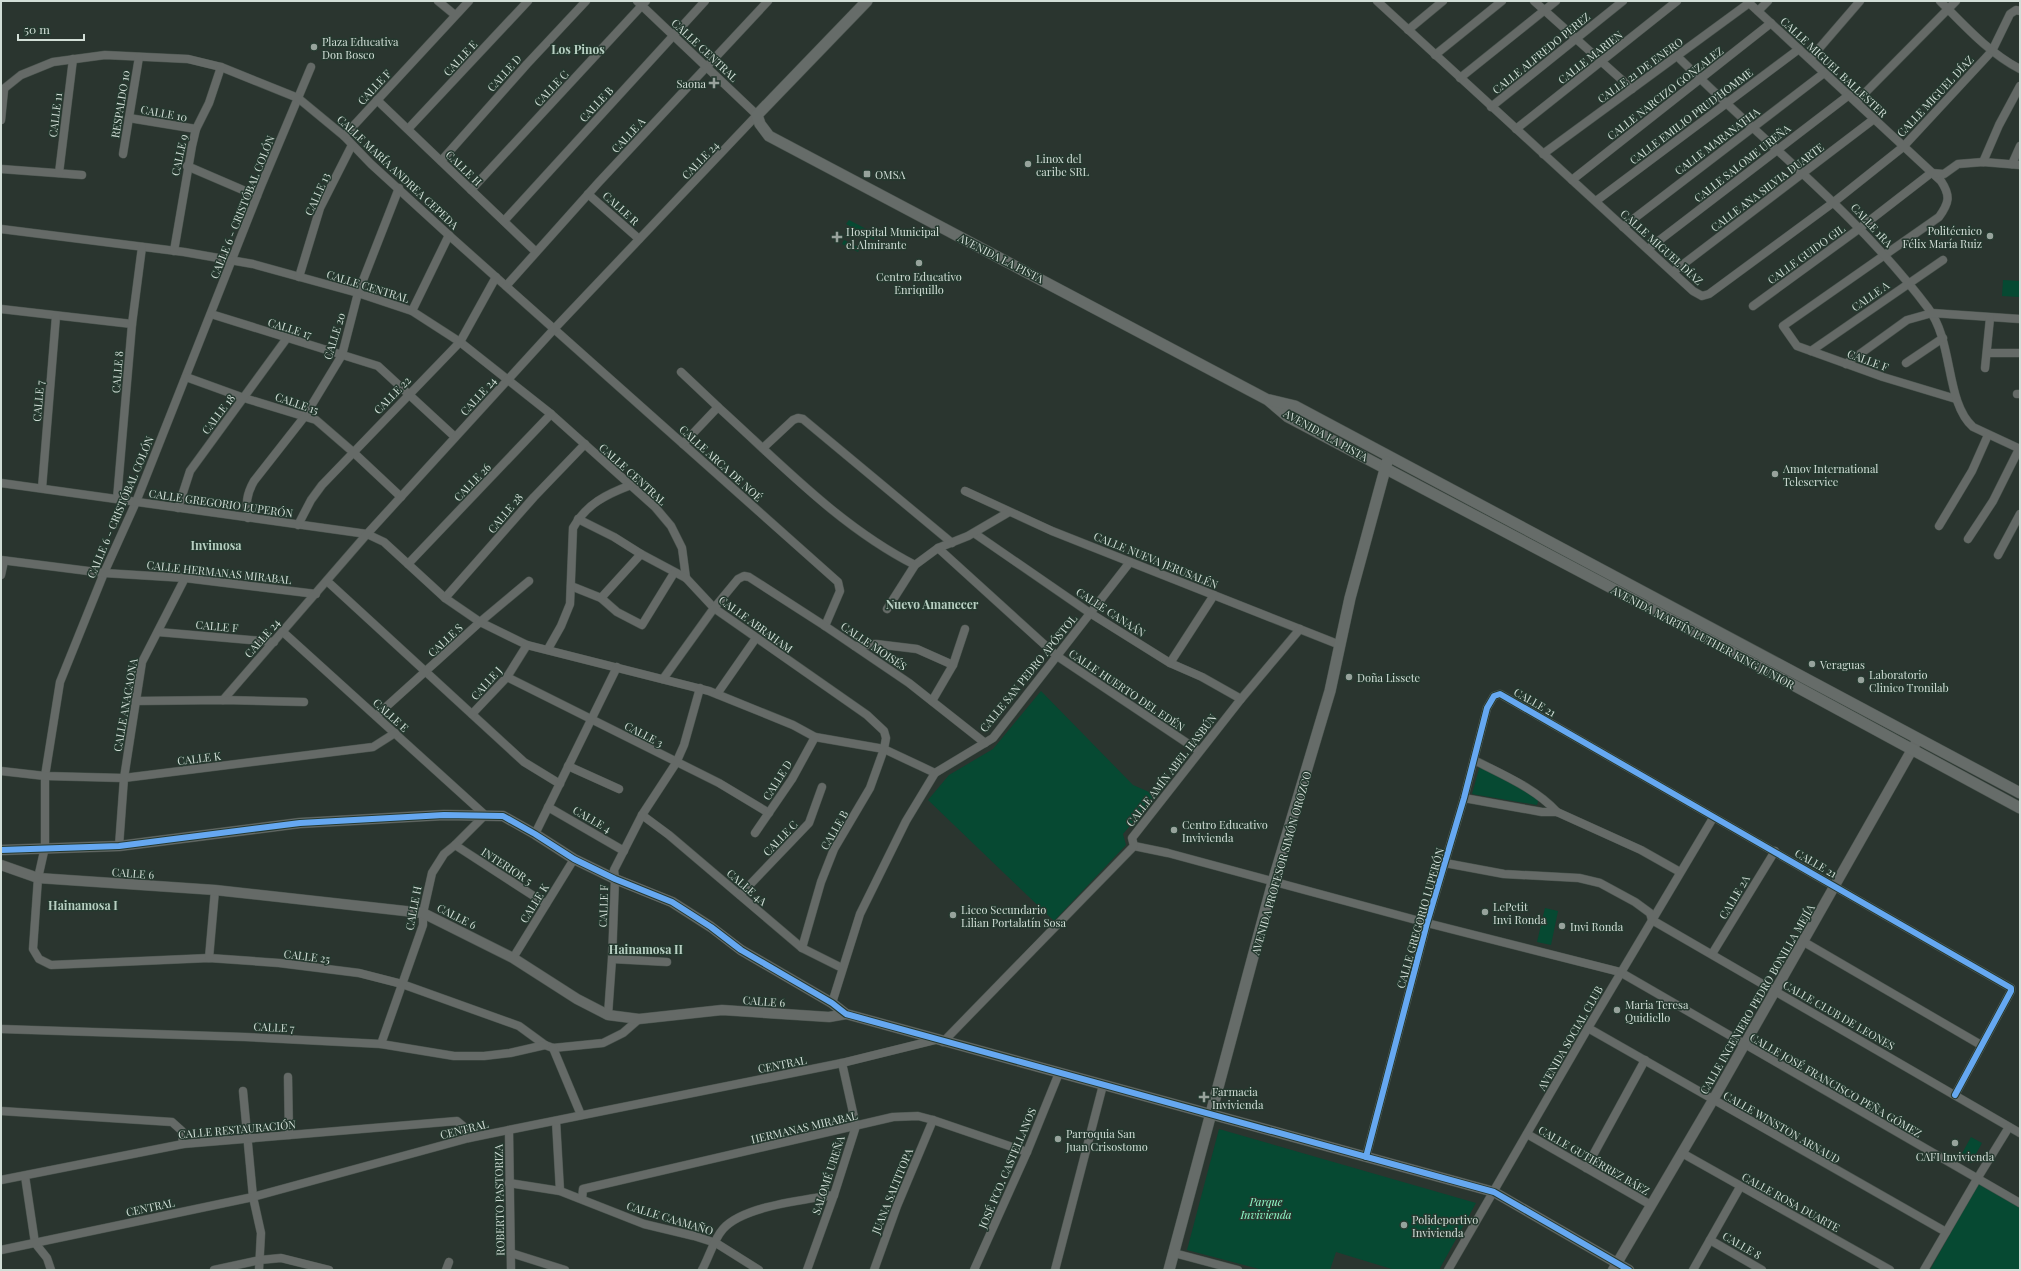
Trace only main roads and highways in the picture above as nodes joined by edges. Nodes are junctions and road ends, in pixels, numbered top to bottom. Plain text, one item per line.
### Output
1 (867, 1) edge
2 (1268, 400) junction
3 (1389, 456) junction
4 (1385, 467) junction
5 (2020, 793) edge
6 (2020, 808) edge
7 (1169, 1270) edge

1 - 2 main road, AVENIDA LA PISTA
2 - 3 main road, AVENIDA LA PISTA
2 - 4 main road, AVENIDA LA PISTA
3 - 4 main road, AVENIDA PROFESOR SIMÓN OROZCO
3 - 5 main road, AVENIDA MARTÍN LUTHER KING JUNIOR
4 - 6 main road, AVENIDA MARTÍN LUTHER KING JUNIOR
4 - 7 main road, AVENIDA PROFESOR SIMÓN OROZCO

